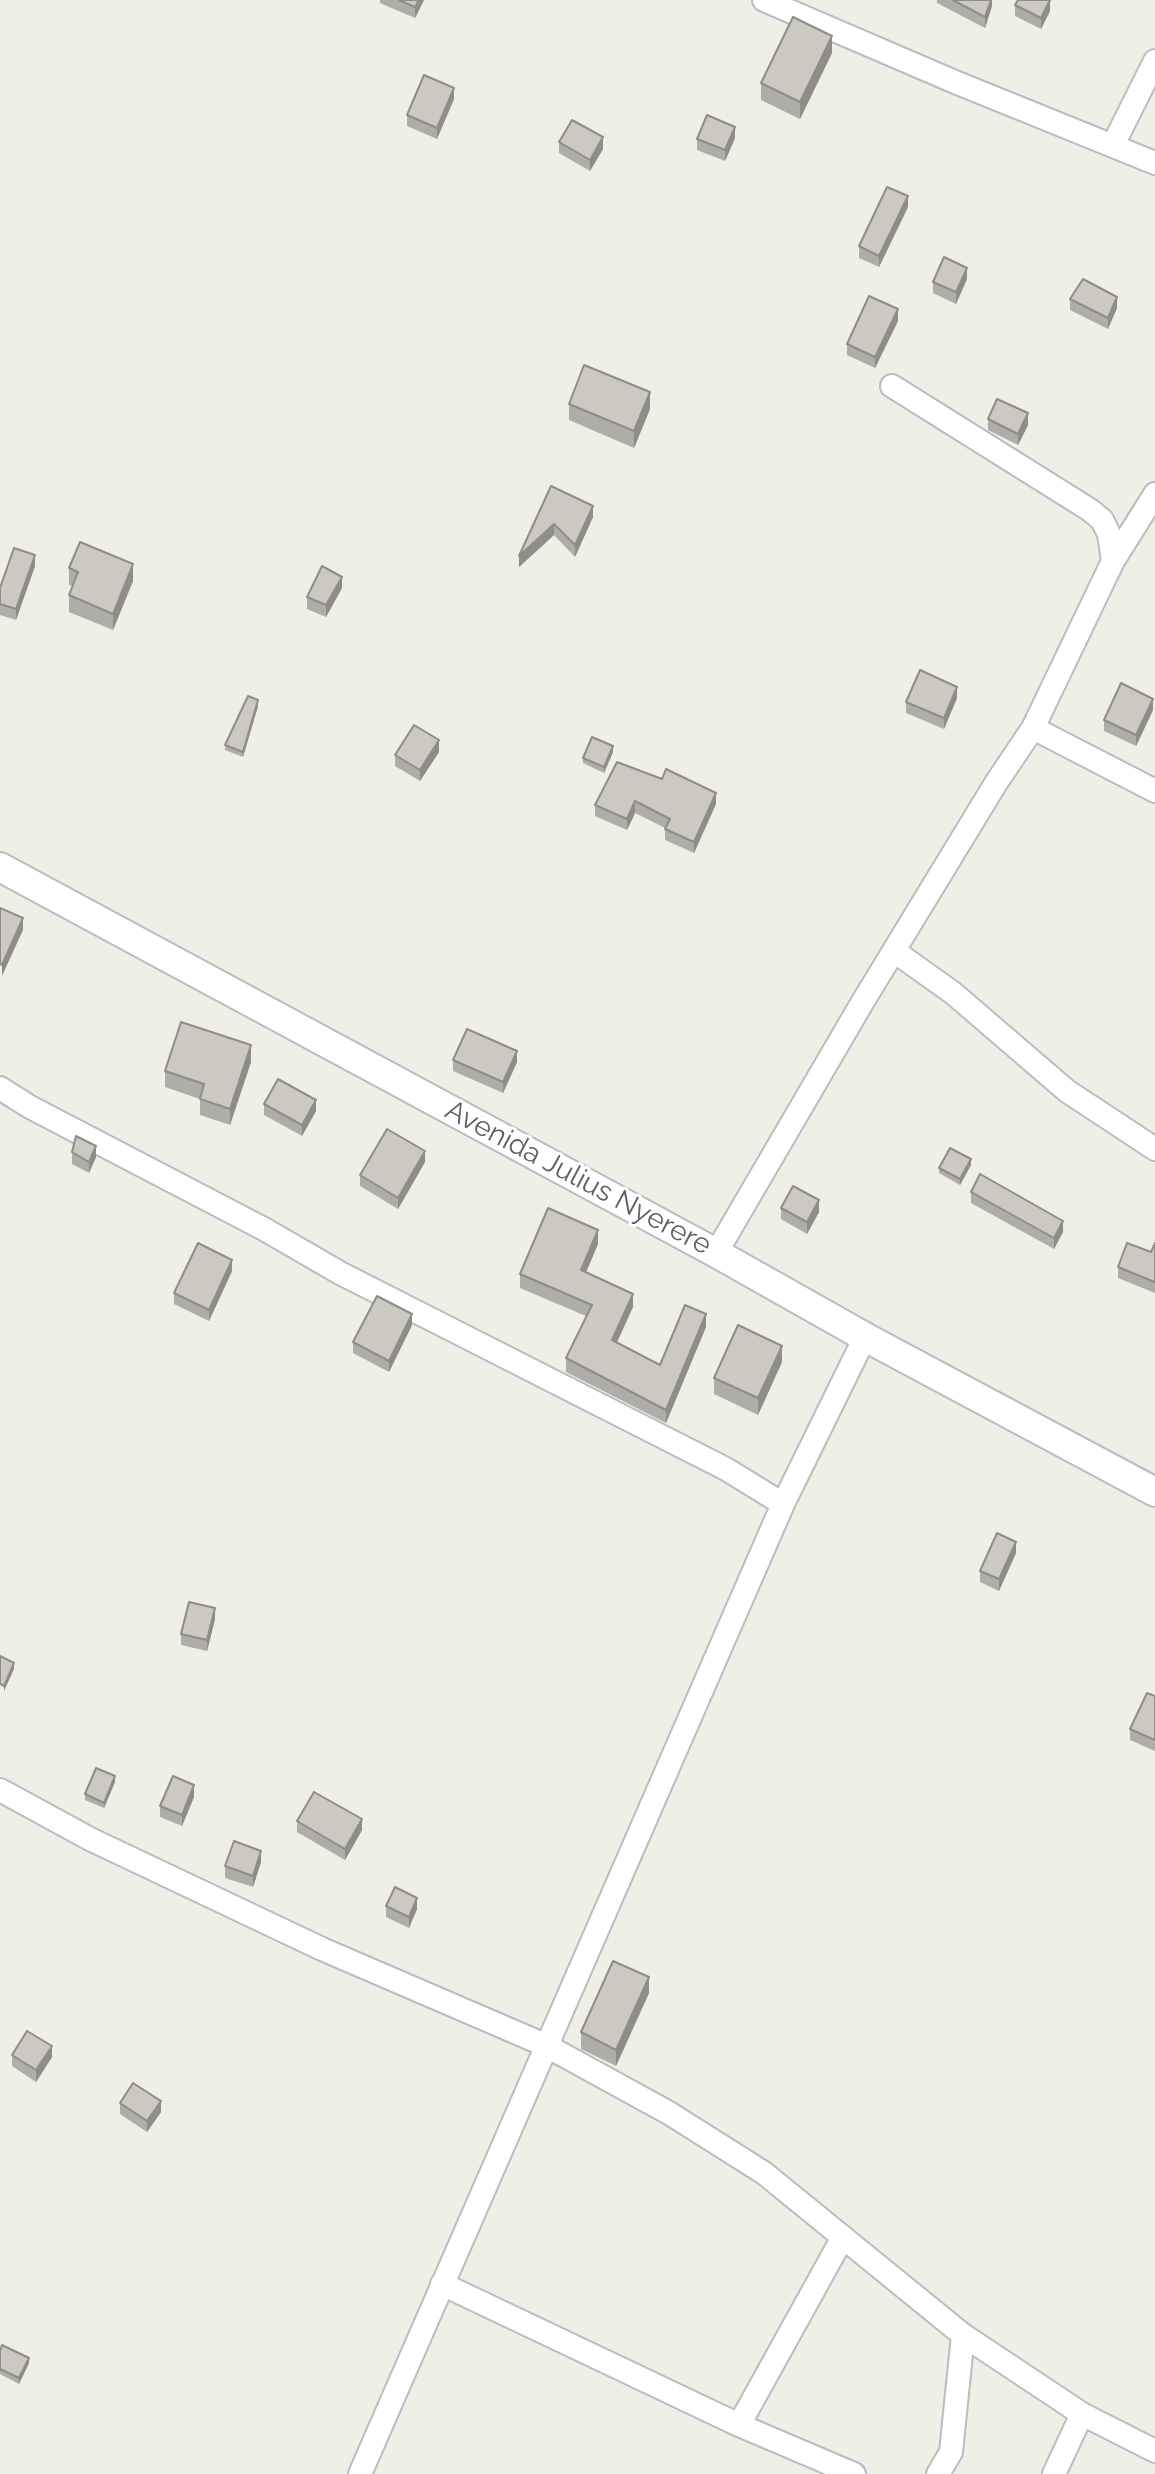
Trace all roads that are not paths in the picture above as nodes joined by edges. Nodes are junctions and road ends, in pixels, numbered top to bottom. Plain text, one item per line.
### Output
1 (764, 0) edge
2 (1155, 61) edge
3 (1113, 145) junction
4 (1155, 163) edge
5 (892, 386) dead end
6 (1155, 494) edge
7 (1113, 561) junction
8 (1033, 728) junction
9 (1155, 791) edge
10 (0, 868) edge
11 (894, 951) junction
12 (0, 1088) edge
13 (1155, 1149) edge
14 (716, 1253) junction
15 (865, 1337) junction
16 (1155, 1492) edge
17 (783, 1504) junction
18 (0, 1790) edge
19 (545, 2045) junction
20 (843, 2237) junction
21 (442, 2284) junction
22 (963, 2335) junction
23 (1082, 2414) junction
24 (739, 2425) junction
25 (1155, 2451) edge
26 (360, 2474) edge
27 (854, 2474) edge
28 (938, 2474) edge
29 (1054, 2474) edge

1 - 3 street
2 - 3 street
3 - 4 street
5 - 7 street
6 - 7 street
7 - 8 street
8 - 9 street
8 - 11 street
10 - 14 street, Avenida Julius Nyerere
11 - 13 street
11 - 14 street
12 - 17 street
14 - 15 street, Avenida Julius Nyerere
15 - 16 street, Avenida Julius Nyerere
15 - 17 street
17 - 19 street
18 - 19 street
19 - 20 street
19 - 21 street
20 - 22 street
20 - 24 street
21 - 24 street
21 - 26 street
22 - 23 street
22 - 28 street
23 - 25 street
23 - 29 street
24 - 27 street

